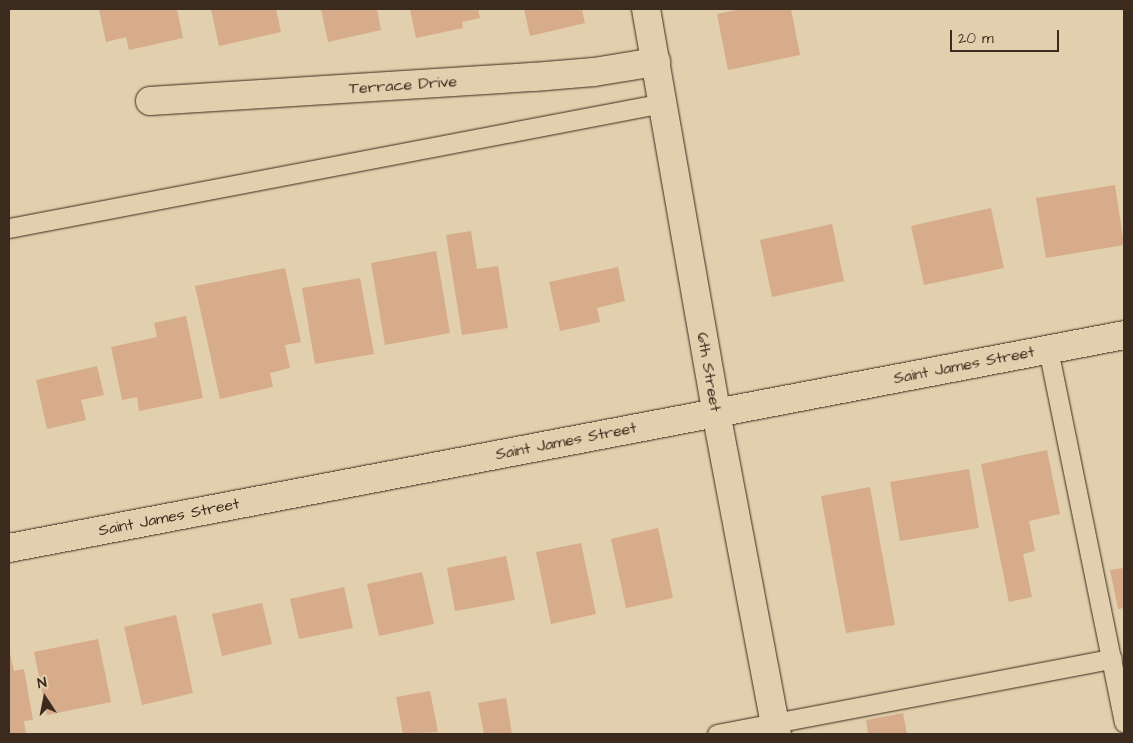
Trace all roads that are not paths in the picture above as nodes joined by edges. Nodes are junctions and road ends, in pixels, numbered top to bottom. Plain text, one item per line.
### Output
1 (646, 9) edge
2 (656, 62) junction
3 (150, 101) dead end
4 (663, 103) junction
5 (9, 228) edge
6 (1124, 335) edge
7 (1048, 349) junction
8 (716, 412) junction
9 (9, 548) edge
10 (1112, 659) junction
11 (1124, 722) edge
12 (776, 729) edge
13 (717, 734) edge

1 - 2 street, 6th Street
2 - 3 street, Terrace Drive
2 - 4 street, 6th Street
4 - 5 lane
4 - 8 street, 6th Street
6 - 7 street, Saint James Street
7 - 8 street, Saint James Street
7 - 10 lane
8 - 9 street, Saint James Street
8 - 12 street, 6th Street
10 - 11 lane
10 - 12 lane
12 - 13 lane

